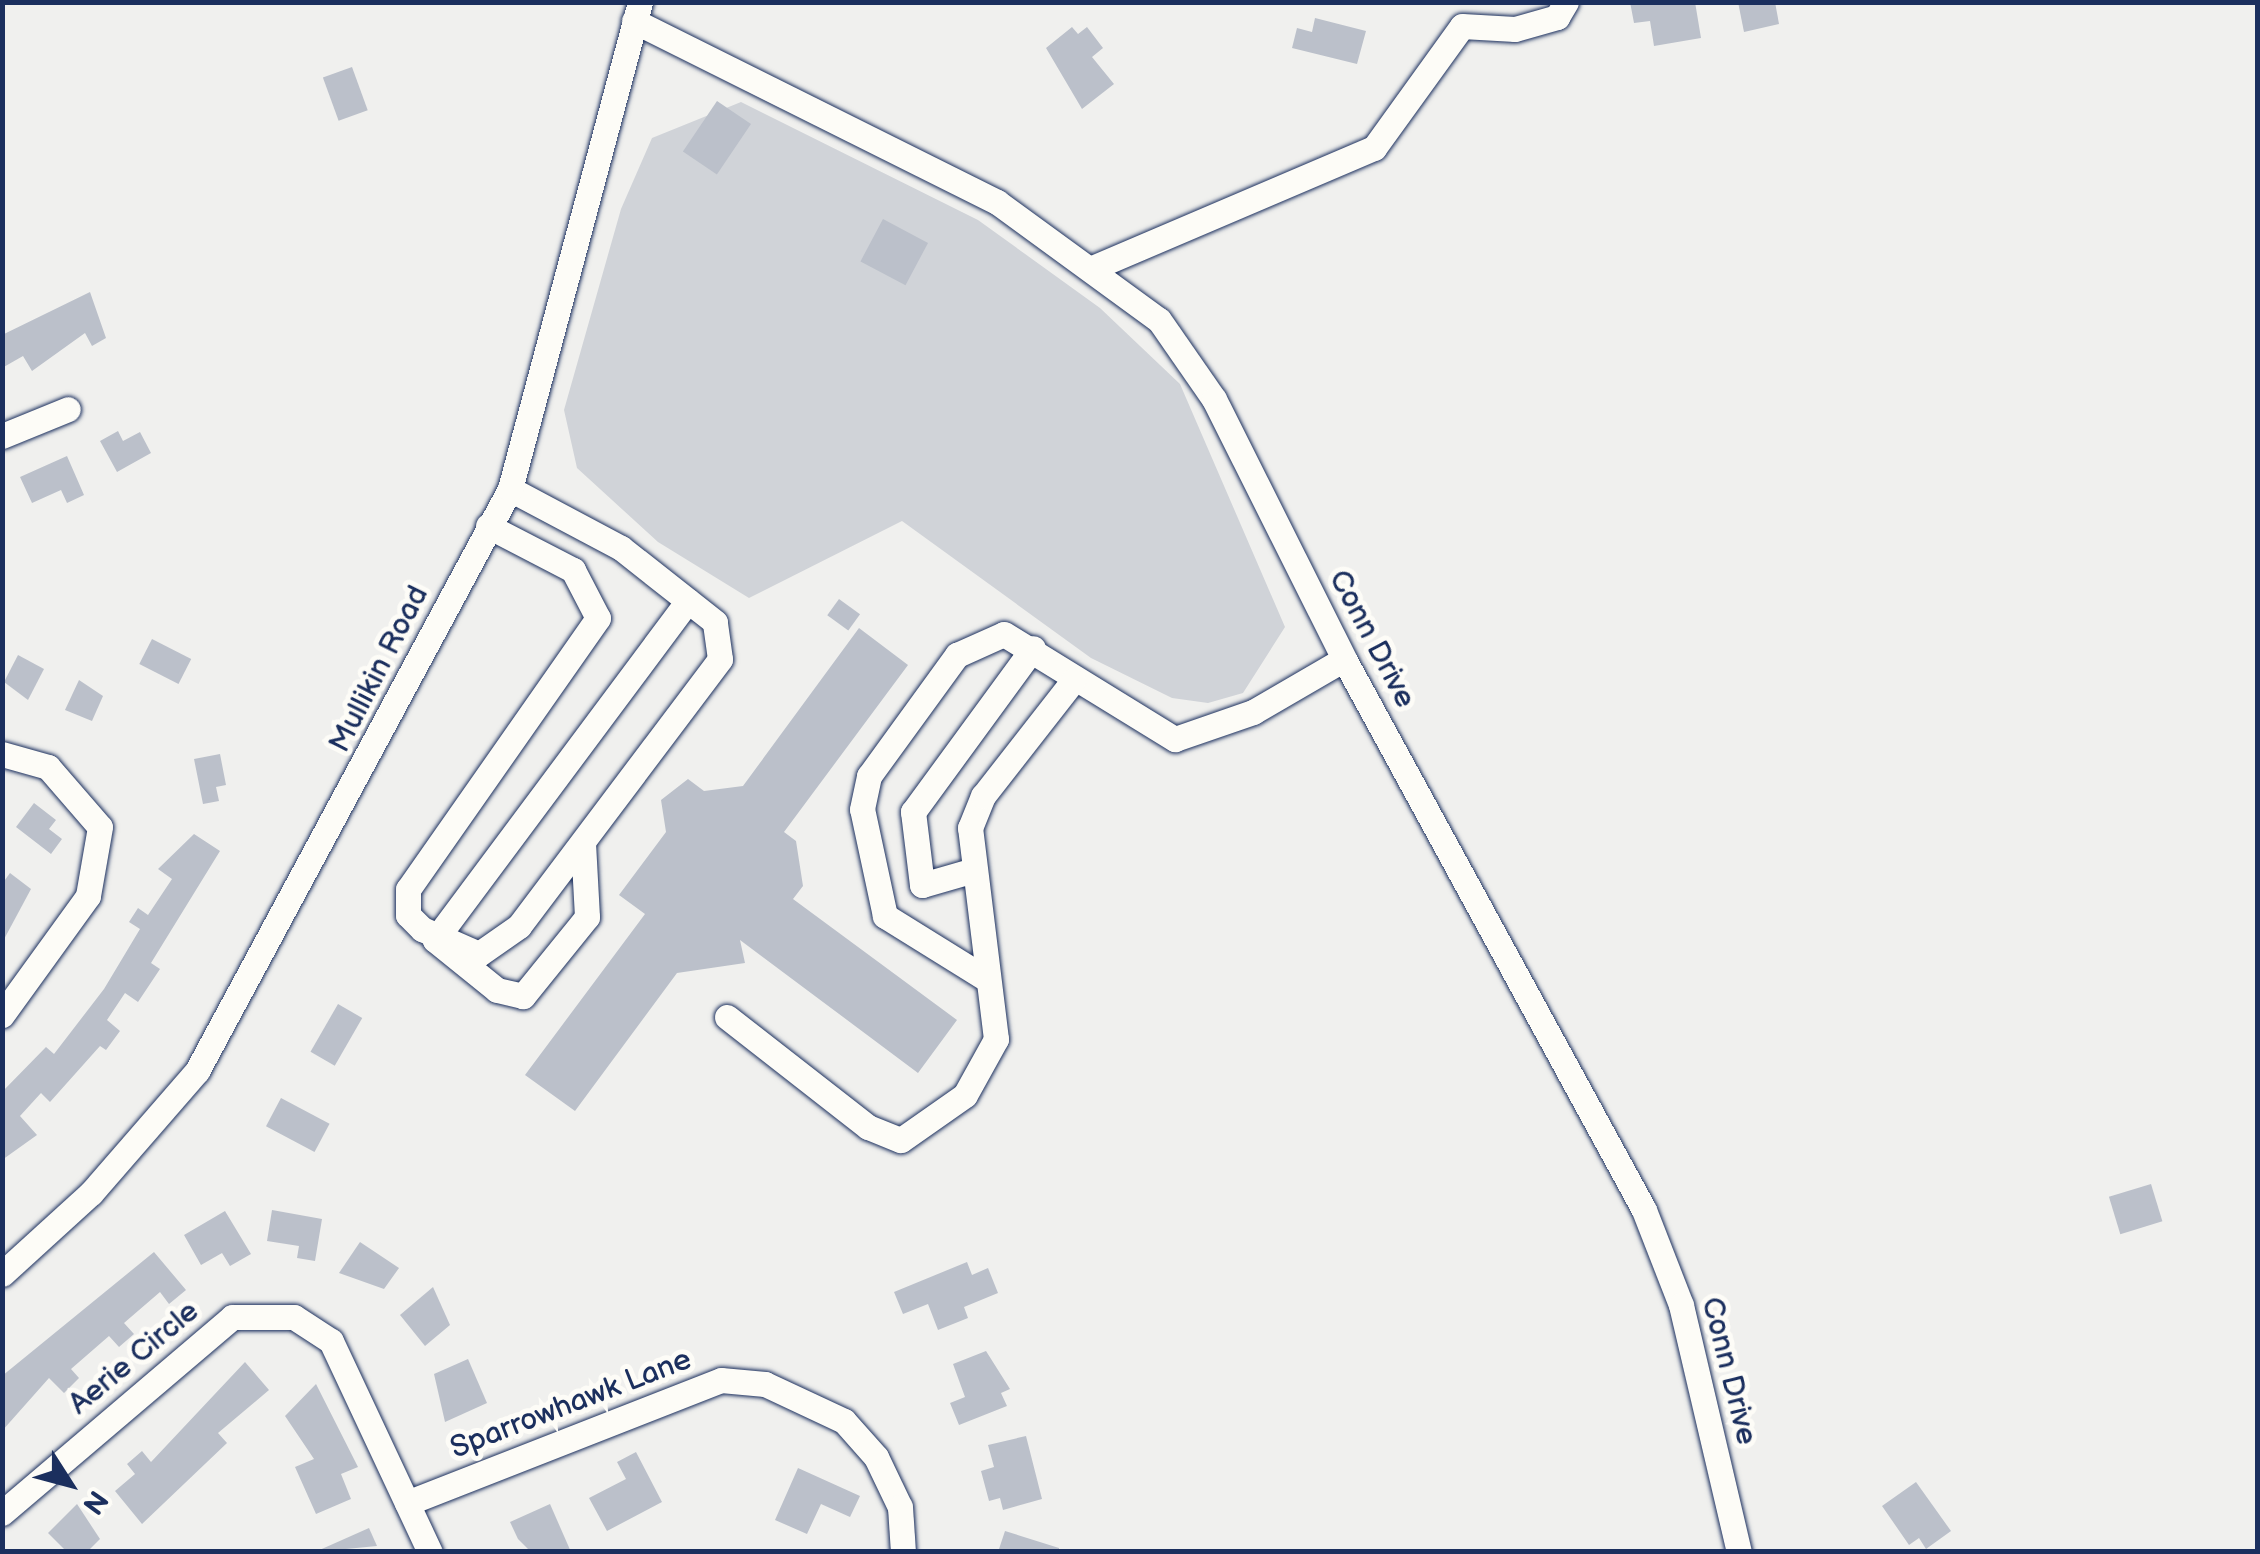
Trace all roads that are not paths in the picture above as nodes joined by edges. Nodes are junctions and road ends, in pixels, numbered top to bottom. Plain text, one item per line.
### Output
1 (1566, 2) edge
2 (637, 12) edge
3 (1090, 269) junction
4 (68, 410) dead end
5 (2, 436) edge
6 (510, 489) junction
7 (488, 526) junction
8 (688, 601) junction
9 (1033, 648) junction
10 (1344, 659) junction
11 (1073, 681) junction
12 (2, 754) edge
13 (583, 842) junction
14 (974, 870) junction
15 (435, 940) junction
16 (985, 978) junction
17 (2, 1015) edge
18 (727, 1017) dead end
19 (2, 1274) edge
20 (408, 1503) junction
21 (2, 1513) edge
22 (430, 1552) edge
23 (903, 1552) edge
24 (1739, 1552) edge

1 - 3 street
2 - 3 street, Conn Drive
2 - 6 street, Mullikin Road
3 - 10 street, Conn Drive
4 - 5 street
6 - 7 street, Mullikin Road
6 - 8 street
7 - 15 street
7 - 19 street, Mullikin Road
8 - 13 street
8 - 15 street
9 - 11 street
9 - 14 street
9 - 16 street
10 - 11 street
10 - 24 street, Conn Drive
11 - 14 street
12 - 17 street
13 - 15 street
13 - 15 street
14 - 16 street
16 - 18 street
20 - 21 street, Aerie Circle
20 - 22 street, Aerie Circle
20 - 23 street, Sparrowhawk Lane

